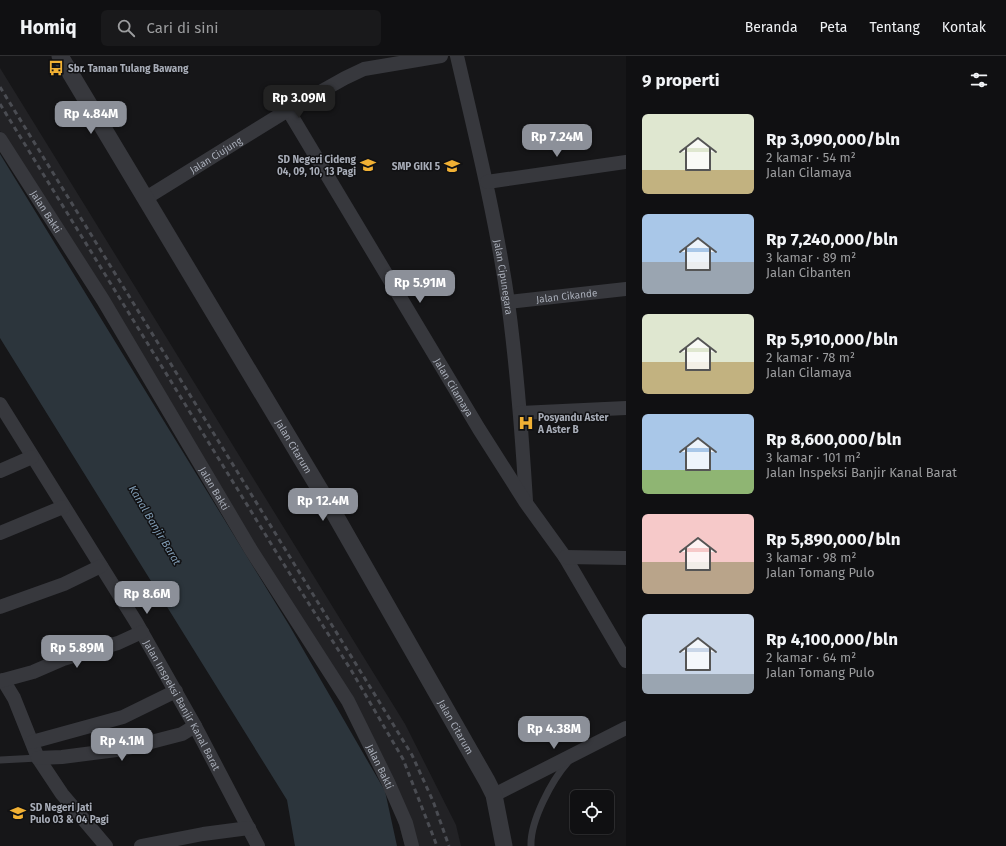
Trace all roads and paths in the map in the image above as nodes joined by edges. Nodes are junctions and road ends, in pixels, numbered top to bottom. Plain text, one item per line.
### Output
1 (60, 56) edge
2 (441, 56) edge
3 (457, 56) edge
4 (288, 110) junction
5 (0, 139) edge
6 (626, 162) edge
7 (487, 182) junction
8 (146, 198) junction
9 (626, 289) edge
10 (508, 302) junction
11 (0, 404) edge
12 (626, 408) edge
13 (520, 413) junction
14 (32, 457) junction
15 (0, 471) edge
16 (526, 503) junction
17 (62, 507) junction
18 (0, 533) edge
19 (565, 557) junction
20 (626, 558) edge
21 (101, 566) junction
22 (0, 608) edge
23 (142, 632) junction
24 (626, 661) edge
25 (2, 680) edge
26 (176, 691) junction
27 (195, 726) junction
28 (626, 728) edge
29 (32, 742) junction
30 (575, 754) junction
31 (38, 758) junction
32 (0, 760) edge
33 (494, 795) junction
34 (249, 828) junction
35 (106, 846) edge
36 (142, 846) edge
37 (258, 846) edge
38 (412, 846) edge
39 (504, 846) edge
40 (531, 846) edge

1 - 8 street, Jalan Citarum
2 - 4 street, Jalan Ciujung
3 - 7 street, Jalan Cipunegara
4 - 8 street, Jalan Ciujung
4 - 16 street, Jalan Cilamaya
5 - 38 street, Jalan Bakti
6 - 7 street
7 - 10 street, Jalan Cipunegara
8 - 33 street, Jalan Citarum
9 - 10 street, Jalan Cikande
10 - 13 street, Jalan Cipunegara
11 - 14 street, Jalan Inspeksi Banjir Kanal Barat
12 - 13 street
13 - 16 street, Jalan Cipunegara
14 - 15 street
14 - 17 street, Jalan Inspeksi Banjir Kanal Barat
16 - 19 street, Jalan Cilamaya
17 - 18 street
17 - 21 street, Jalan Inspeksi Banjir Kanal Barat
19 - 20 street
19 - 24 street, Jalan Cilamaya
21 - 22 street
21 - 23 street, Jalan Inspeksi Banjir Kanal Barat
23 - 25 street
23 - 26 street, Jalan Inspeksi Banjir Kanal Barat
25 - 29 street
26 - 27 street, Jalan Inspeksi Banjir Kanal Barat
26 - 29 street
27 - 31 street
27 - 34 street, Jalan Inspeksi Banjir Kanal Barat
28 - 30 street
29 - 31 street
30 - 33 street
30 - 40 lane
31 - 32 lane
31 - 35 street
33 - 39 street, Jalan Citarum
34 - 36 street
34 - 37 street, Jalan Inspeksi Banjir Kanal Barat

